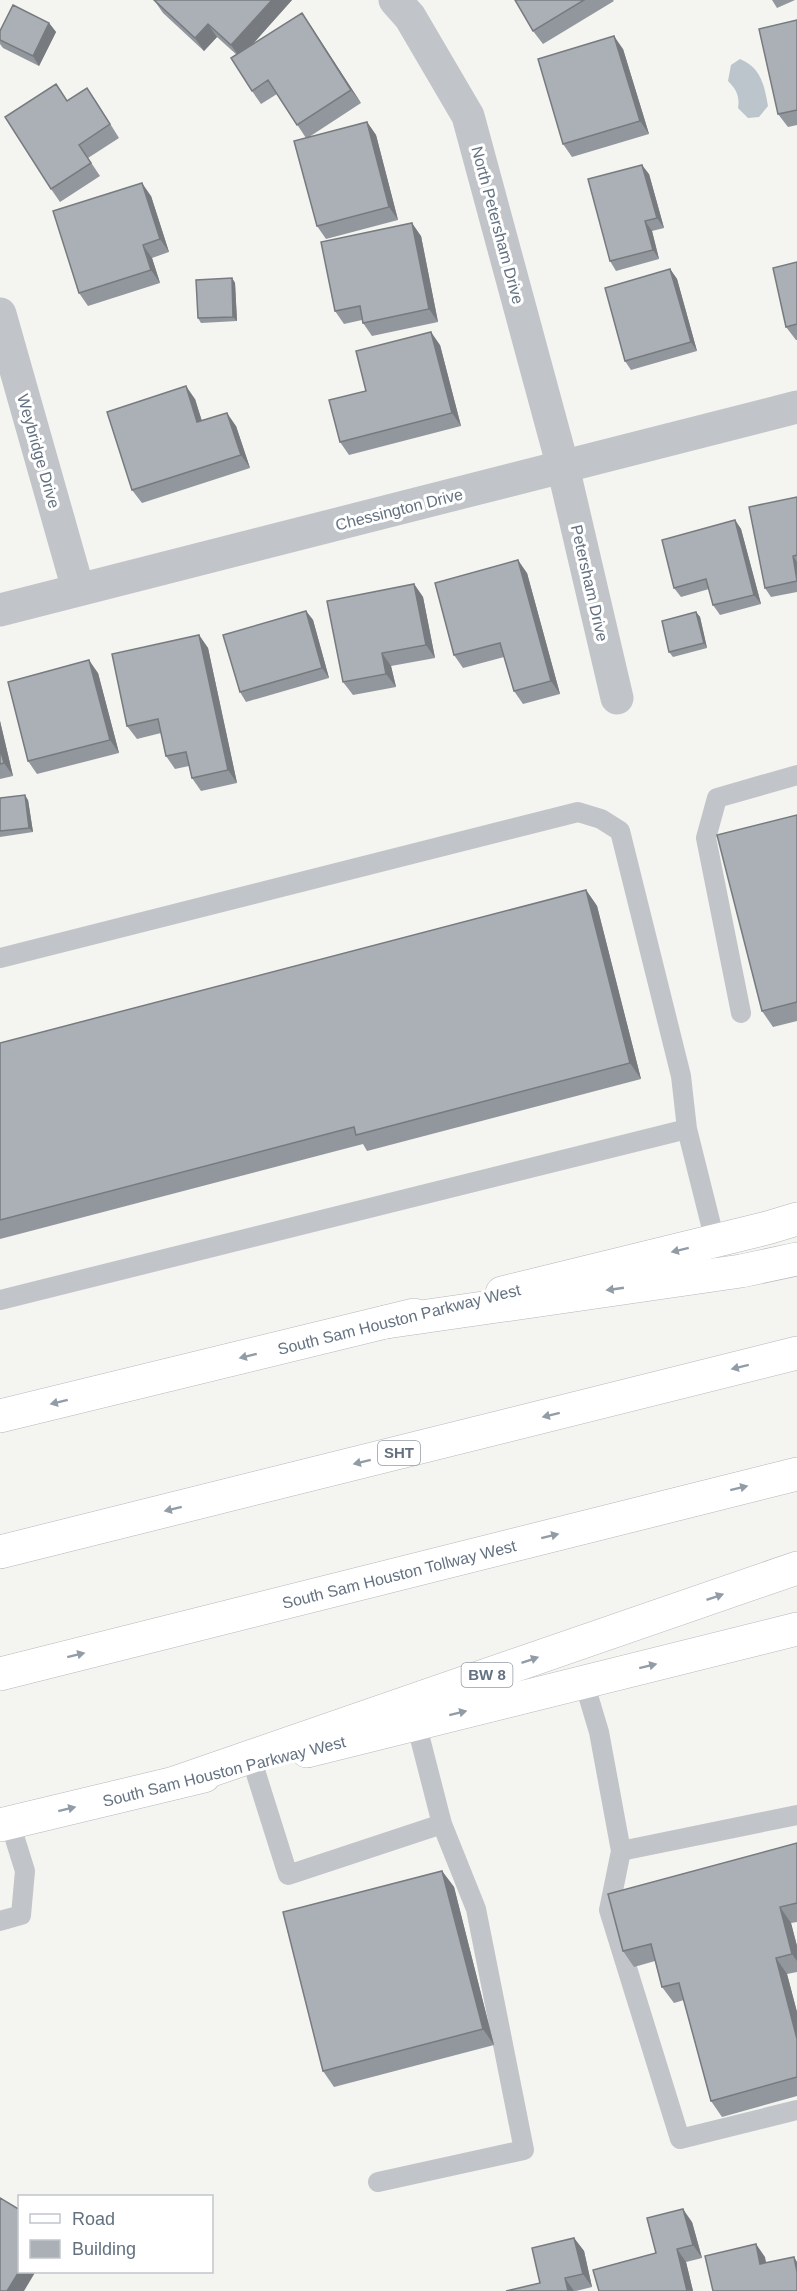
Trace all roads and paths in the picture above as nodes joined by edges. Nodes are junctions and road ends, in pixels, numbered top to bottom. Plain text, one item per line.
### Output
1 (395, 0) edge
2 (0, 314) edge
3 (797, 408) edge
4 (563, 467) junction
5 (78, 589) junction
6 (0, 610) edge
7 (617, 698) dead end
8 (797, 775) edge
9 (0, 958) edge
10 (741, 1013) dead end
11 (687, 1129) junction
12 (797, 1219) edge
13 (715, 1241) junction
14 (797, 1259) edge
15 (0, 1300) edge
16 (386, 1322) junction
17 (797, 1353) edge
18 (0, 1416) edge
19 (797, 1474) edge
20 (0, 1552) edge
21 (797, 1568) edge
22 (797, 1629) edge
23 (0, 1674) edge
24 (584, 1682) junction
25 (413, 1713) junction
26 (253, 1764) junction
27 (177, 1782) junction
28 (797, 1815) edge
29 (5, 1824) edge
30 (442, 1824) junction
31 (621, 1851) junction
32 (0, 1921) edge
33 (797, 2110) edge
34 (378, 2182) dead end

1 - 4 street, North Petersham Drive
2 - 5 street, Weybridge Drive
3 - 4 street, Chessington Drive
4 - 5 street, Chessington Drive
4 - 7 street, Petersham Drive
5 - 6 street, Chessington Drive
8 - 10 lane
9 - 11 lane
11 - 13 lane
11 - 15 lane
12 - 13 main road, South Sam Houston Parkway West
13 -> 16 main road, South Sam Houston Parkway West
14 -> 16 main road
16 -> 18 main road, South Sam Houston Parkway West
17 -> 20 main road, SHT
23 -> 19 main road, South Sam Houston Tollway West
25 -> 21 main road, BW 8
24 -> 22 main road, South Sam Houston Parkway West
25 -> 24 main road, South Sam Houston Parkway West
24 - 31 lane
25 - 26 main road, South Sam Houston Parkway West
25 - 27 main road, BW 8
25 - 30 lane
26 - 27 main road, South Sam Houston Parkway West
26 - 30 lane
29 -> 27 main road, South Sam Houston Parkway West / BW 8
28 - 31 lane
29 - 32 lane
30 - 34 lane
31 - 33 lane

